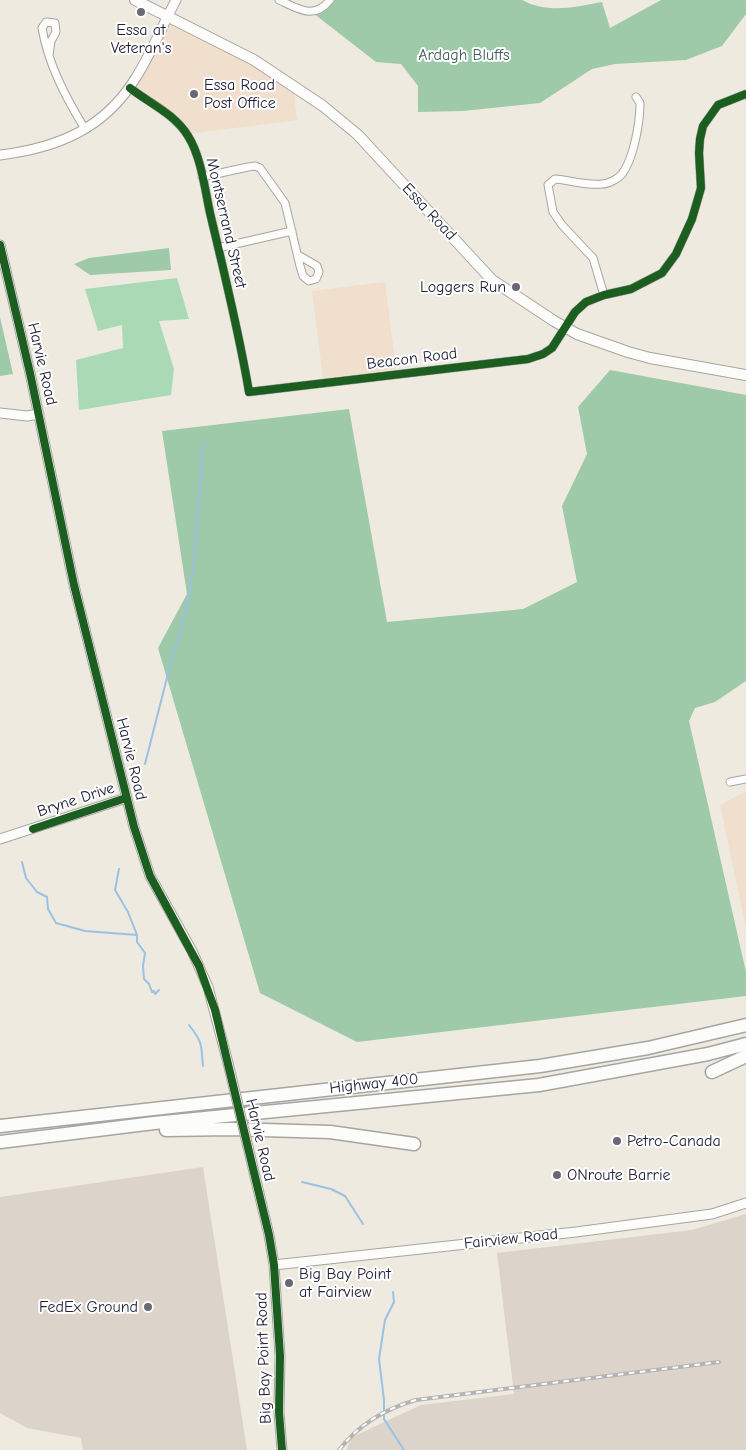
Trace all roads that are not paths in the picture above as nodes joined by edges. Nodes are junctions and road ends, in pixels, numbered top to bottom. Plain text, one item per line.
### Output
1 (135, 0) edge
2 (176, 0) edge
3 (279, 0) edge
4 (330, 0) edge
5 (168, 17) junction
6 (49, 55) dead end
7 (130, 88) junction
8 (746, 94) edge
9 (636, 97) dead end
10 (86, 129) junction
11 (0, 155) edge
12 (202, 178) junction
13 (292, 231) junction
14 (0, 246) edge
15 (218, 248) junction
16 (298, 255) dead end
17 (604, 295) junction
18 (565, 328) junction
19 (746, 375) edge
20 (249, 392) joint
21 (0, 413) edge
22 (39, 414) junction
23 (746, 779) edge
24 (730, 782) dead end
25 (126, 798) junction
26 (0, 839) edge
27 (746, 1025) edge
28 (746, 1044) edge
29 (746, 1056) edge
30 (712, 1072) dead end
31 (0, 1126) edge
32 (91, 1131) junction
33 (0, 1142) edge
34 (414, 1144) dead end
35 (746, 1203) edge
36 (274, 1266) junction
37 (282, 1450) edge

1 - 5 main road, Essa Road
2 - 5 street
3 - 4 street
5 - 7 street
5 - 18 main road, Essa Road
6 - 10 street
7 - 10 street
7 - 12 street, Montserrand Street
8 - 17 street
9 - 17 street
10 - 11 street
12 - 13 street
12 - 15 street, Montserrand Street
13 - 15 street
13 - 16 street
14 - 22 street, Harvie Road
15 - 20 street, Montserrand Street
17 - 18 street
18 - 19 main road, Essa Road
18 - 20 street, Beacon Road
21 - 22 street
22 - 25 street, Harvie Road
23 - 24 street
25 - 26 street, Bryne Drive
25 - 36 street, Harvie Road, bridge
27 - 31 highway, Highway 400
28 - 32 highway, Highway 400
29 - 30 highway
32 - 33 highway, Highway 400
32 - 34 highway
35 - 36 street, Fairview Road
36 - 37 street, Big Bay Point Road

